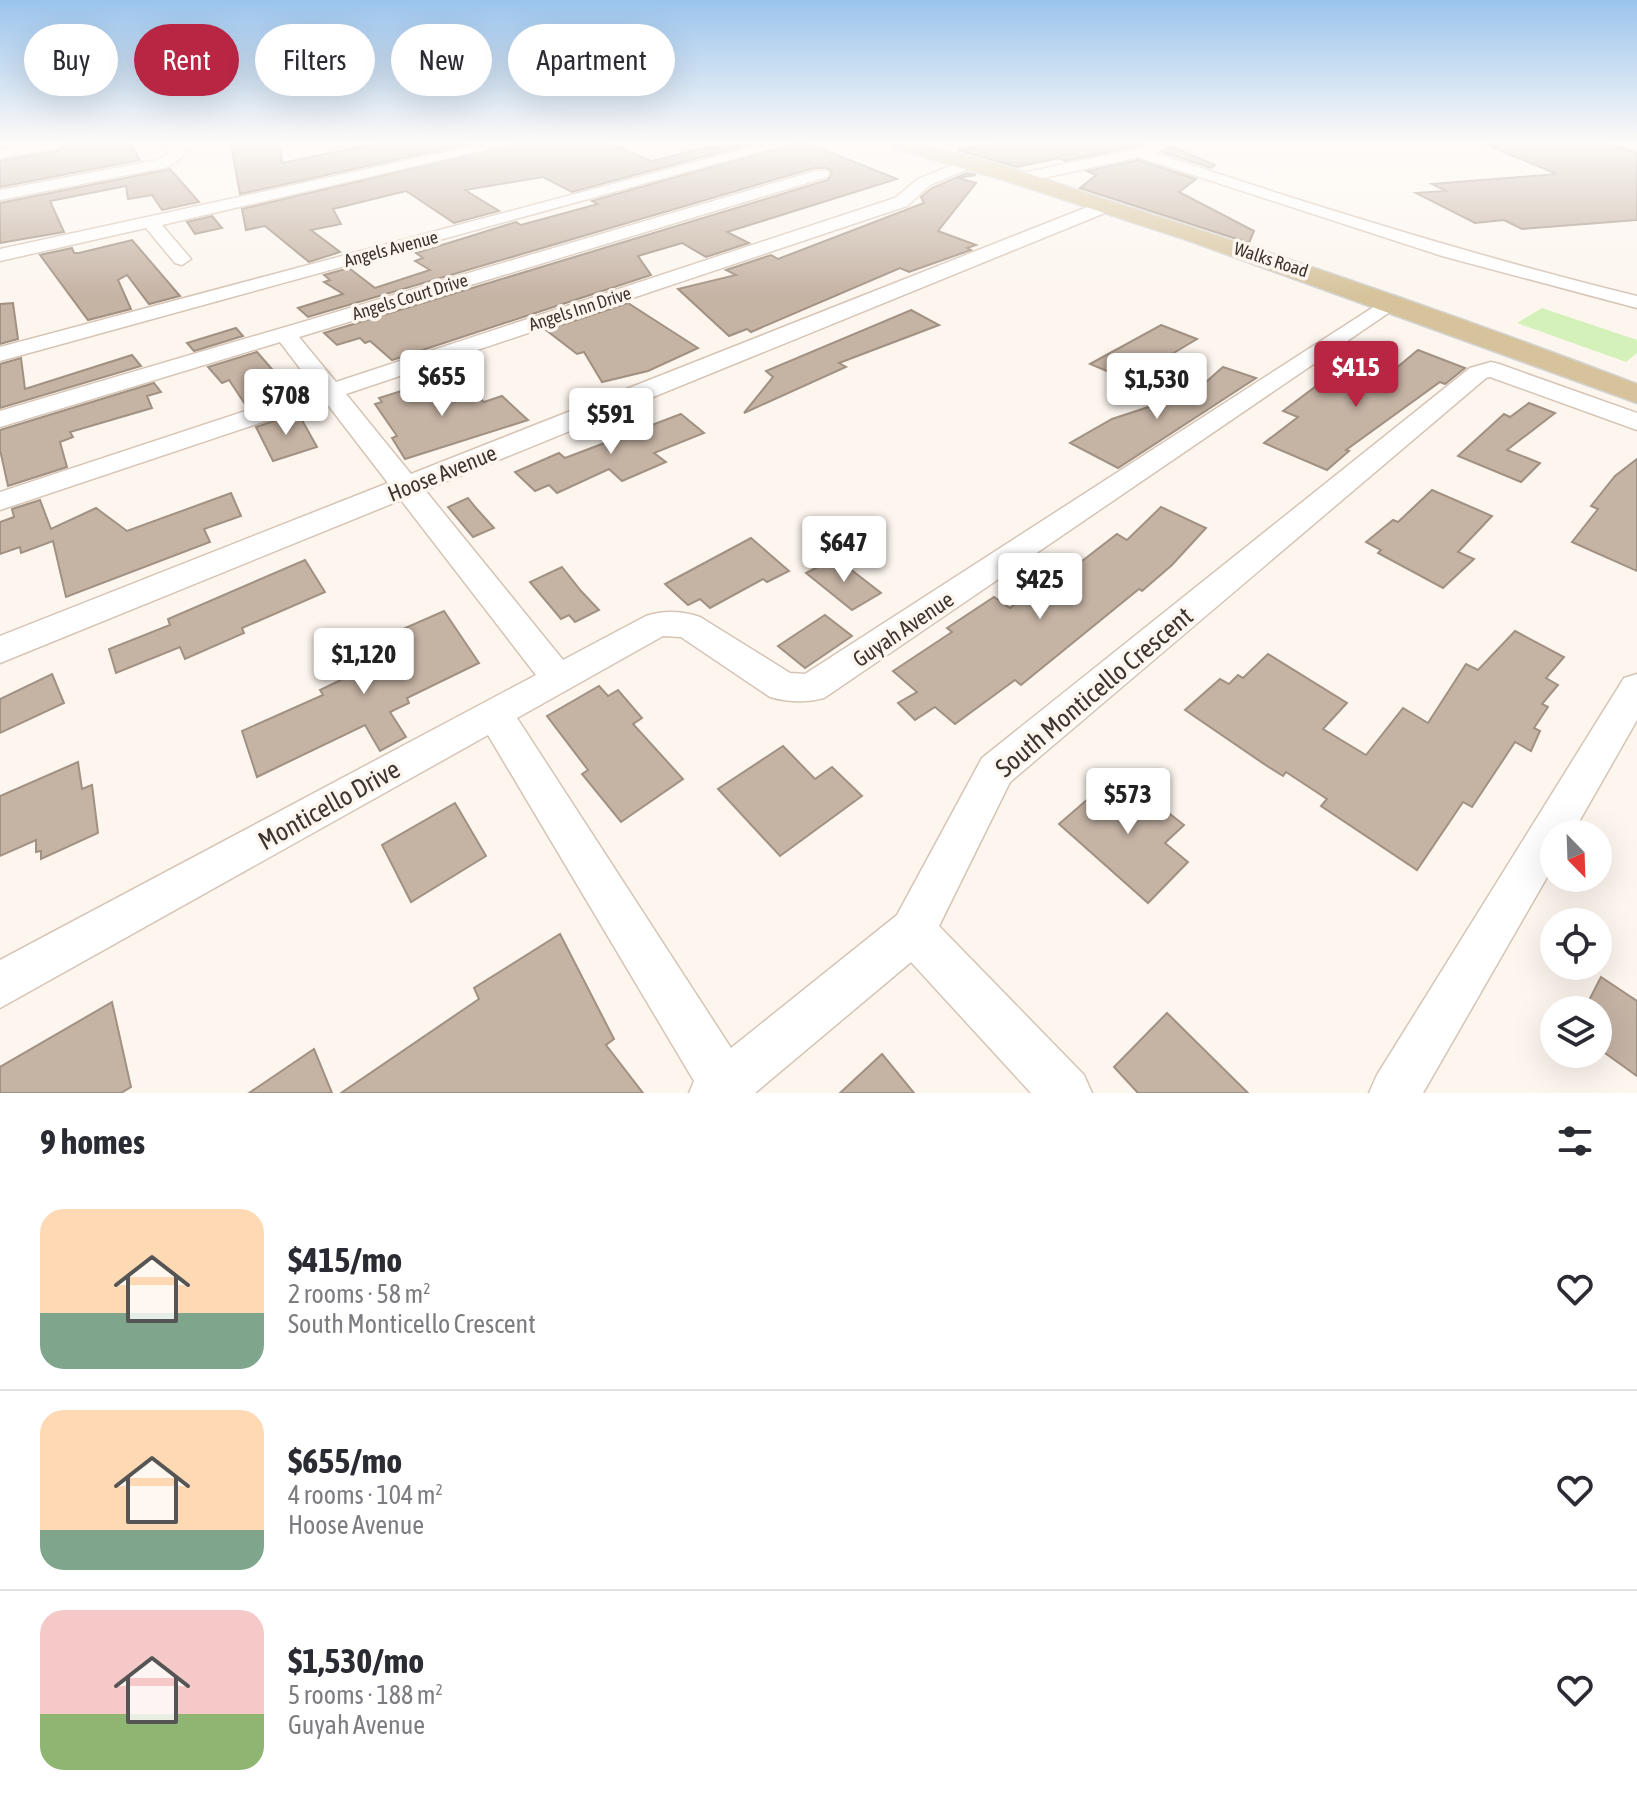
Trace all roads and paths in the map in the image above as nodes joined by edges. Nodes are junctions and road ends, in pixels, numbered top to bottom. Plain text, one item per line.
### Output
1 (272, 195) edge
2 (591, 195) edge
3 (751, 195) edge
4 (909, 195) edge
5 (1073, 195) edge
6 (1264, 195) edge
7 (1106, 206) junction
8 (150, 222) junction
9 (0, 255) edge
10 (182, 259) dead end
11 (1637, 302) edge
12 (1393, 303) junction
13 (285, 334) junction
14 (0, 354) edge
15 (331, 391) junction
16 (1637, 394) edge
17 (1629, 412) edge
18 (0, 419) edge
19 (406, 487) junction
20 (0, 501) edge
21 (658, 624) joint
22 (0, 650) edge
23 (558, 678) junction
24 (1637, 688) edge
25 (495, 714) junction
26 (913, 931) junction
27 (0, 985) edge
28 (720, 1088) edge
29 (1066, 1093) edge
30 (1395, 1093) edge

1 - 8 street
2 - 14 street, Angels Avenue
3 - 13 street, Angels Court Drive
4 - 15 street, Angels Inn Drive
5 - 7 main road, Walks Road
6 - 11 street
7 - 12 main road, Walks Road
7 - 19 street, Hoose Avenue
8 - 9 street
8 - 10 street
12 - 16 main road, Walks Road
12 - 21 street, Guyah Avenue
13 - 15 street
13 - 18 street, Angels Court Drive
15 - 19 street
15 - 20 street, Angels Inn Drive
17 - 26 street, South Monticello Crescent
19 - 22 street, Hoose Avenue
19 - 23 street
21 - 23 street, Monticello Drive
23 - 25 street, Monticello Drive
24 - 30 street
25 - 27 street, Monticello Drive
25 - 28 street
26 - 28 street, South Monticello Crescent
26 - 29 street

